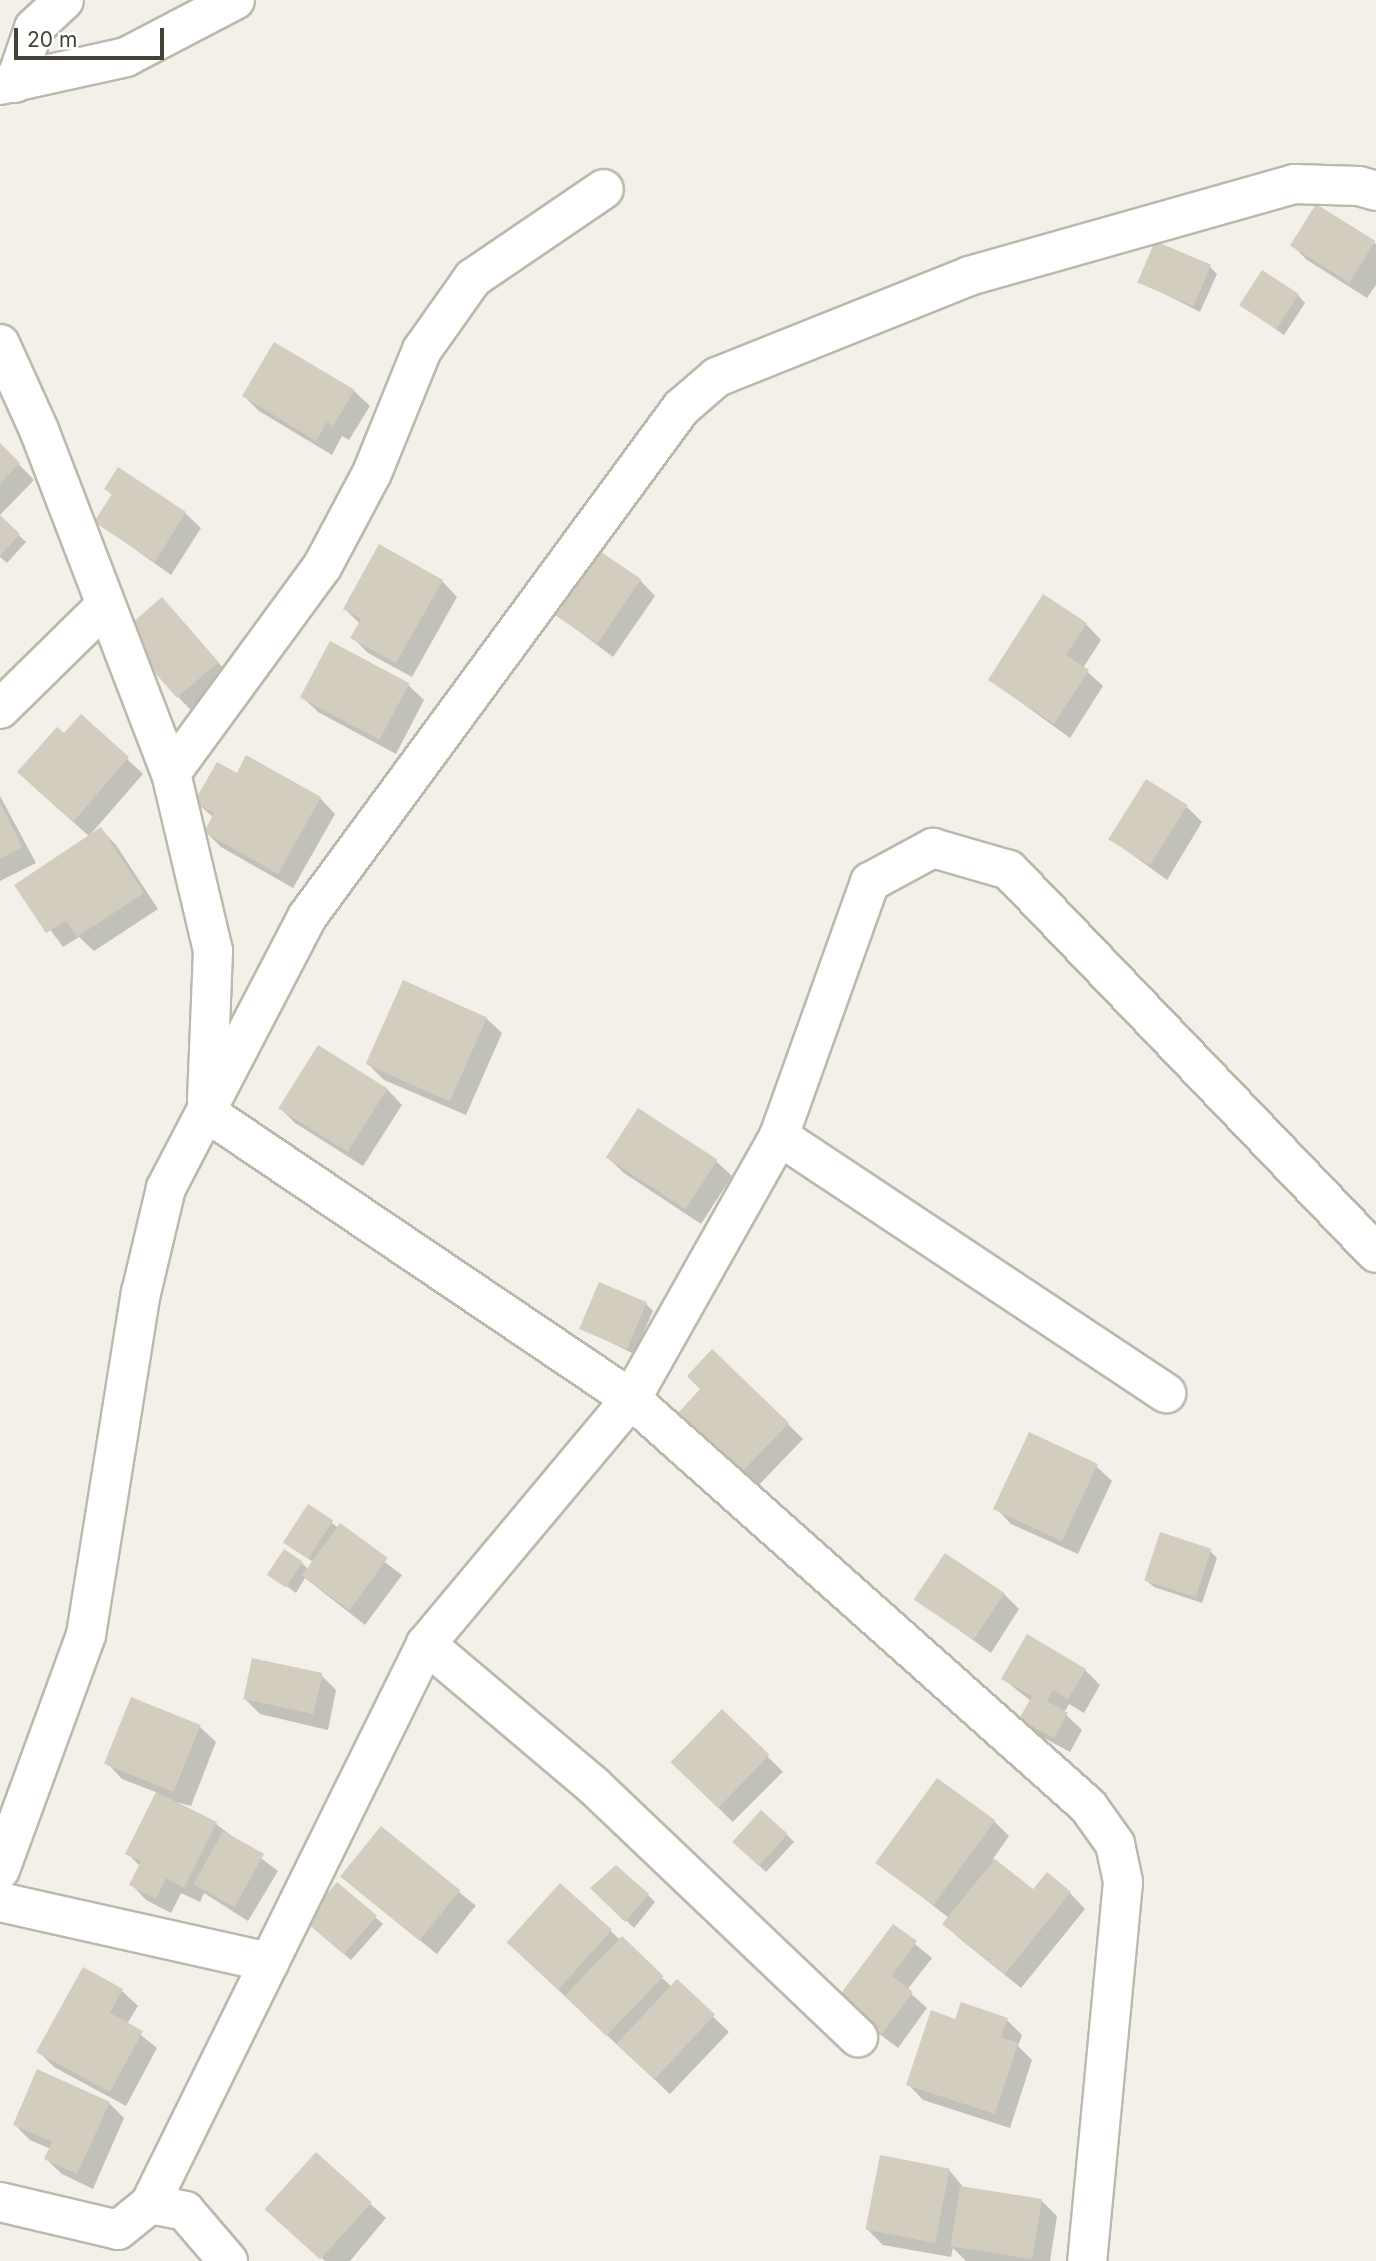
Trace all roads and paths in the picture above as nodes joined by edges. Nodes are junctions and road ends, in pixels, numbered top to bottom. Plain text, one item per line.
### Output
1 (64, 0) edge
2 (235, 0) edge
3 (7, 84) edge
4 (604, 190) dead end
5 (1376, 191) edge
6 (0, 344) edge
7 (106, 605) junction
8 (0, 709) edge
9 (171, 774) junction
10 (206, 1112) junction
11 (779, 1136) junction
12 (1376, 1253) edge
13 (1166, 1393) dead end
14 (631, 1399) junction
15 (426, 1644) junction
16 (0, 1870) edge
17 (0, 1902) edge
18 (269, 1962) junction
19 (858, 2037) dead end
20 (0, 2203) edge
21 (150, 2204) junction
22 (228, 2261) edge
23 (1087, 2261) edge

1 - 3 street
2 - 3 street
4 - 9 street
5 - 10 street
6 - 7 street
7 - 8 street
7 - 9 street
9 - 10 street
10 - 14 street
10 - 16 street
11 - 12 street
11 - 13 street
11 - 14 street
14 - 15 street
14 - 23 street
15 - 18 street
15 - 19 street
17 - 18 street
18 - 21 street
20 - 21 street
21 - 22 street

